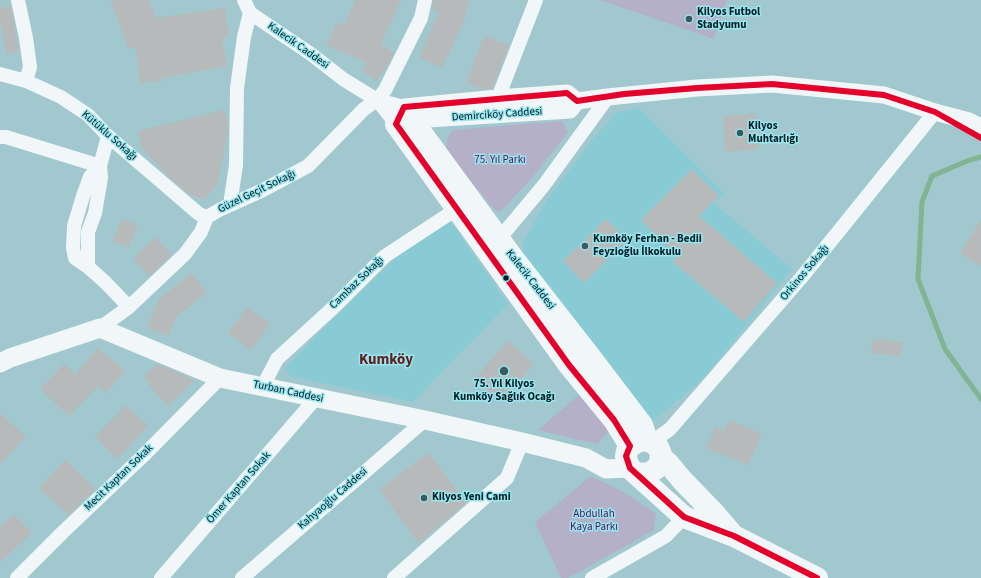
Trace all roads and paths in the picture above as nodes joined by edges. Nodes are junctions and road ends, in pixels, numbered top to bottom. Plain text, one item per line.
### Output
1 (18, 0) edge
2 (244, 0) edge
3 (425, 0) edge
4 (536, 0) edge
5 (250, 13) junction
6 (0, 74) edge
7 (26, 81) junction
8 (608, 96) junction
9 (498, 98) junction
10 (377, 100) junction
11 (577, 101) junction
12 (935, 112) junction
13 (497, 115) junction
14 (404, 117) junction
15 (972, 126) edge
16 (108, 136) junction
17 (0, 137) edge
18 (981, 138) edge
19 (100, 166) junction
20 (230, 205) junction
21 (464, 206) junction
22 (207, 217) junction
23 (494, 246) junction
24 (129, 307) junction
25 (100, 328) junction
26 (0, 363) edge
27 (220, 378) junction
28 (263, 386) junction
29 (316, 398) junction
30 (425, 420) junction
31 (522, 442) junction
32 (643, 454) junction
33 (684, 517) junction
34 (734, 536) junction
35 (808, 576) edge
36 (17, 578) edge
37 (161, 578) edge
38 (242, 578) edge
39 (394, 578) edge
40 (592, 578) edge

1 - 7 street
2 - 5 street
3 - 10 street, Güzel Geçit Sokağı
4 - 9 street
5 - 10 street, Kalecik Caddesi
5 - 20 street
6 - 7 street, Kütüklu Sokağı
7 - 16 street, Kütüklu Sokağı
8 - 11 street, Demirciköy Caddesi
8 - 12 street, Demirciköy Caddesi
8 - 23 street
9 - 11 street, Demirciköy Caddesi
9 - 13 street
9 - 14 street, Demirciköy Caddesi
10 - 14 street, Kalecik Caddesi
10 - 20 street, Güzel Geçit Sokağı
11 - 13 street, Demirciköy Caddesi
12 - 15 street, Demirciköy Caddesi
12 - 32 street, Orkinos Sokağı
13 - 14 street, Demirciköy Caddesi
14 - 21 main road, Kalecik Caddesi
15 - 18 street, Demirciköy Caddesi
16 - 19 street
16 - 22 street, Kütüklu Sokağı
17 - 19 street
19 - 24 street
20 - 22 street, Güzel Geçit Sokağı
21 - 23 main road, Kalecik Caddesi
21 - 28 street, Cambaz Sokağı
22 - 24 street, Güzel Geçit Sokağı
23 - 32 main road, Kalecik Caddesi
24 - 25 street, Güzel Geçit Sokağı
25 - 26 main road
25 - 27 main road, Turban Caddesi
27 - 28 main road, Turban Caddesi
27 - 36 street, Mecit Kaptan Sokak
28 - 29 main road, Turban Caddesi
29 - 30 main road, Turban Caddesi
29 - 37 street, Ömer Kaptan Sokak
30 - 31 main road, Turban Caddesi
30 - 38 street, Kahyaoğlu Caddesi
31 - 32 main road, Turban Caddesi
31 - 39 street
32 - 33 main road
32 - 34 main road
33 - 34 main road
33 - 40 street
34 - 35 main road

